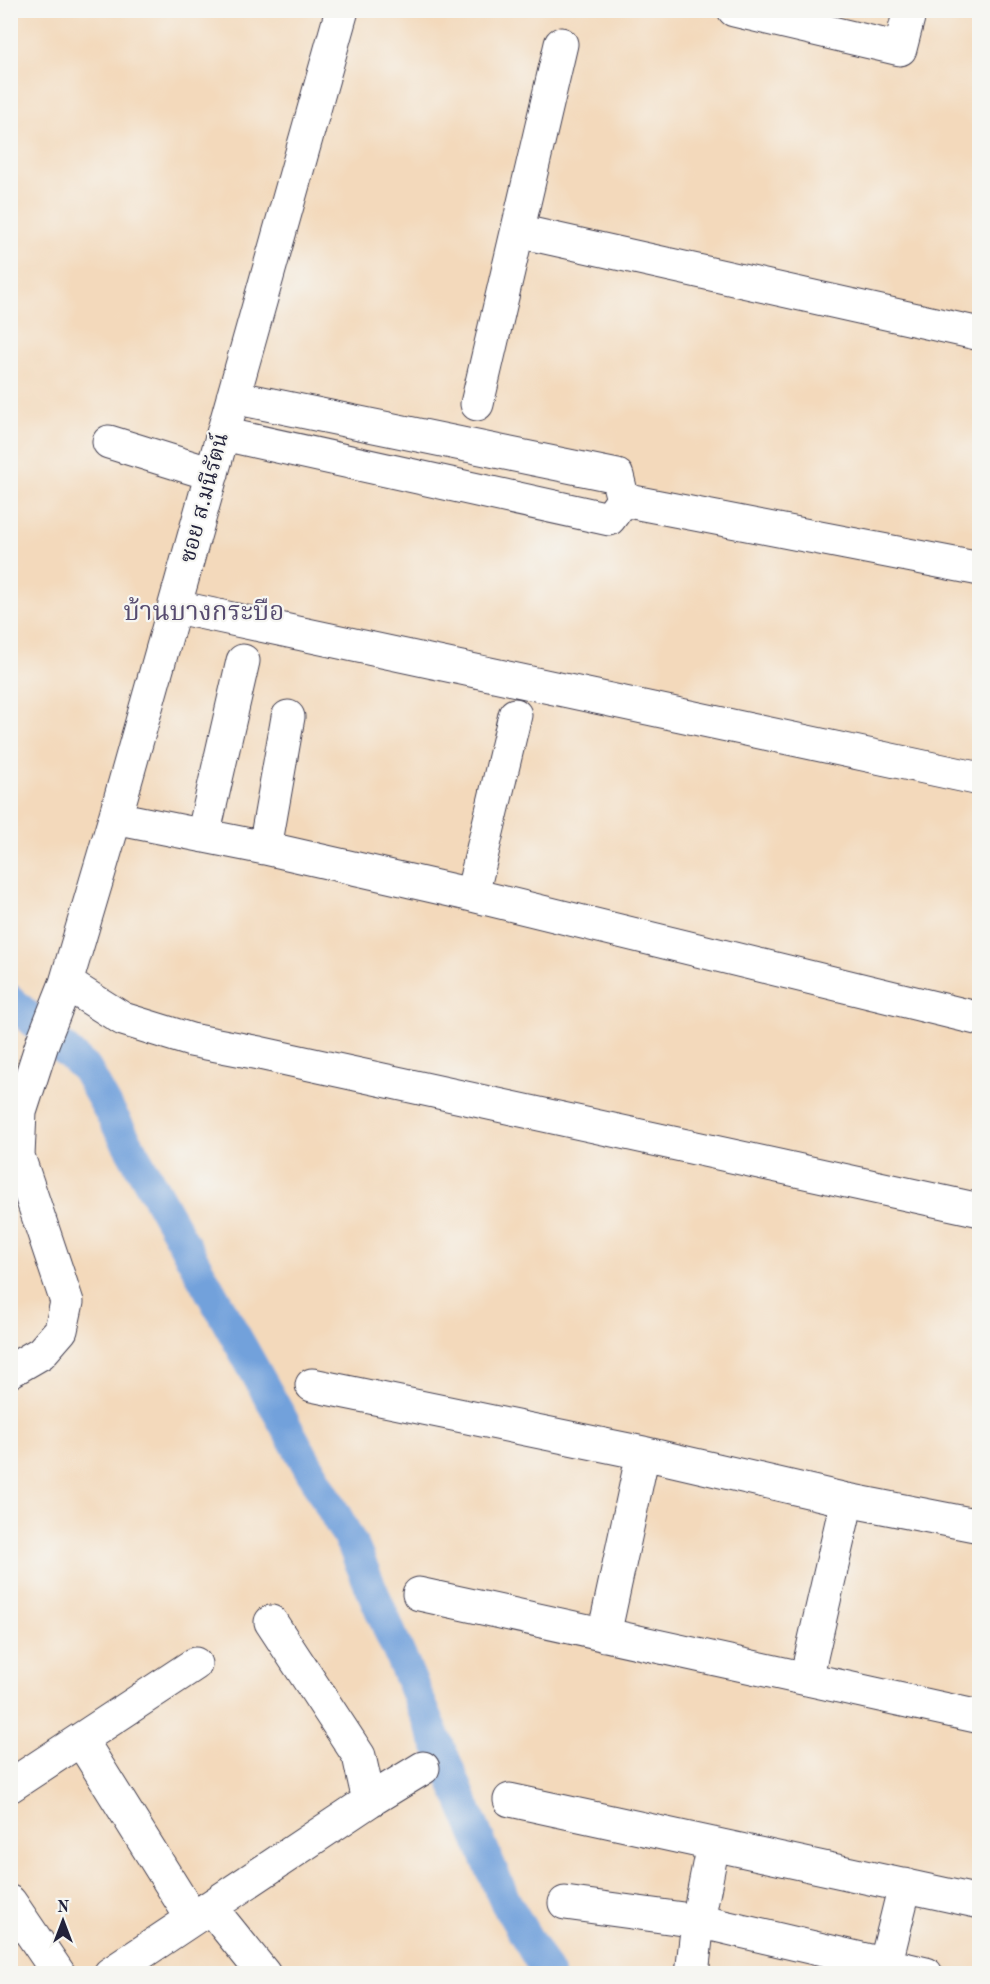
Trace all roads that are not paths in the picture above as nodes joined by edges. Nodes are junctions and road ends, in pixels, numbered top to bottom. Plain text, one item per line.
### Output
1 (342, 10) edge
2 (734, 10) edge
3 (910, 10) edge
4 (561, 44) dead end
5 (518, 231) junction
6 (980, 334) edge
7 (233, 397) junction
8 (477, 404) dead end
9 (223, 434) junction
10 (109, 442) dead end
11 (212, 474) junction
12 (623, 500) junction
13 (980, 570) edge
14 (176, 607) junction
15 (243, 661) dead end
16 (515, 715) dead end
17 (288, 717) dead end
18 (980, 778) edge
19 (115, 818) junction
20 (203, 836) junction
21 (265, 848) junction
22 (472, 895) junction
23 (66, 984) junction
24 (980, 1019) edge
25 (14, 1157) edge
26 (980, 1210) edge
27 (10, 1371) edge
28 (312, 1385) dead end
29 (643, 1453) junction
30 (847, 1500) junction
31 (980, 1526) edge
32 (419, 1594) dead end
33 (271, 1622) dead end
34 (604, 1635) junction
35 (195, 1664) dead end
36 (806, 1679) junction
37 (980, 1718) edge
38 (81, 1740) junction
39 (423, 1768) dead end
40 (10, 1786) edge
41 (510, 1800) dead end
42 (369, 1801) junction
43 (713, 1844) junction
44 (905, 1885) junction
45 (10, 1902) edge
46 (980, 1902) edge
47 (565, 1903) dead end
48 (201, 1912) junction
49 (698, 1921) junction
50 (884, 1968) edge
51 (59, 1974) edge
52 (110, 1974) edge
53 (264, 1974) edge
54 (692, 1974) edge
55 (926, 1974) edge

1 - 7 street, ซอย ส.มนีรัตน์
2 - 3 street
4 - 5 street
5 - 6 street
5 - 8 street
7 - 9 street, ซอย ส.มนีรัตน์
7 - 12 street
9 - 11 street, ซอย ส.มนีรัตน์
9 - 12 street
10 - 11 street
11 - 14 street, ซอย ส.มนีรัตน์
12 - 13 street
14 - 18 street
14 - 19 street, ซอย ส.มนีรัตน์
15 - 20 street
16 - 22 street
17 - 21 street
19 - 20 street
19 - 23 street, ซอย ส.มนีรัตน์
20 - 21 street
21 - 22 street
22 - 24 street
23 - 25 street, ซอย ส.มนีรัตน์
23 - 26 street
25 - 27 street
28 - 29 street
29 - 30 street
29 - 34 street
30 - 31 street
30 - 36 street
32 - 34 street
33 - 42 street
34 - 36 street
35 - 38 street
36 - 37 street
38 - 40 street
38 - 48 street
39 - 42 street
41 - 43 street
42 - 48 street
43 - 44 street
43 - 49 street
44 - 46 street
44 - 50 street
45 - 51 street
47 - 49 street
48 - 52 street
48 - 53 street
49 - 50 street
49 - 54 street
50 - 55 street

